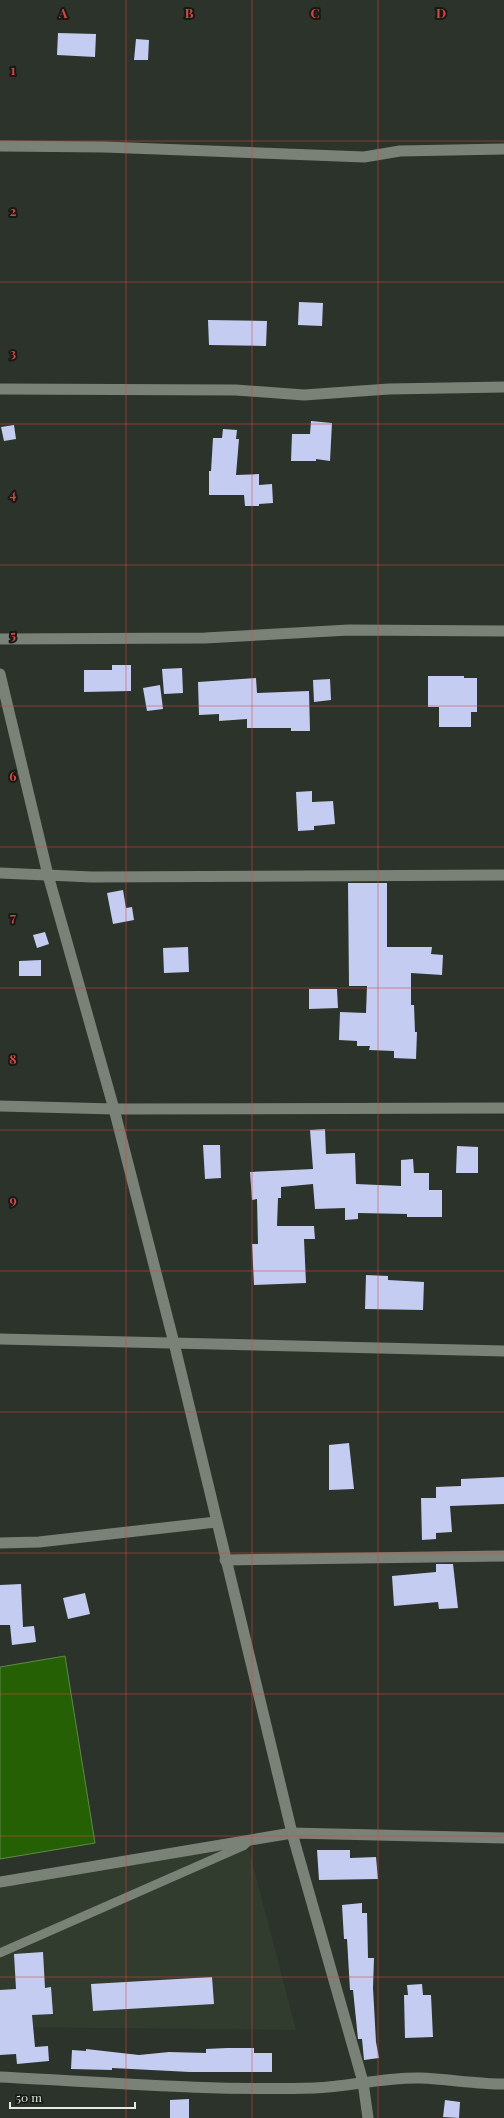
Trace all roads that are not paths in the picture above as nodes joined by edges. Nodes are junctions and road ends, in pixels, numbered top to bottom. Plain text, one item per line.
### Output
1 (0, 146) edge
2 (504, 149) edge
3 (504, 387) edge
4 (0, 388) edge
5 (504, 631) edge
6 (0, 639) edge
7 (0, 674) edge
8 (0, 873) edge
9 (48, 875) junction
10 (504, 875) edge
11 (0, 1106) edge
12 (504, 1108) edge
13 (114, 1109) junction
14 (0, 1339) edge
15 (174, 1343) junction
16 (504, 1351) edge
17 (216, 1522) junction
18 (0, 1543) edge
19 (504, 1556) edge
20 (225, 1560) junction
21 (287, 1834) junction
22 (504, 1838) edge
23 (252, 1840) junction
24 (0, 1882) edge
25 (0, 1953) edge
26 (0, 2076) edge
27 (363, 2082) junction
28 (504, 2084) edge
29 (368, 2118) edge

1 - 2 street
3 - 4 street
5 - 6 street
7 - 9 street
8 - 9 street
9 - 10 street
9 - 13 street
11 - 13 street
12 - 13 street
13 - 15 street
14 - 15 street
15 - 16 street
15 - 17 street
17 - 18 street
17 - 20 street
19 - 20 street
20 - 21 street
21 - 22 street
21 - 23 street
21 - 27 street
23 - 24 street
23 - 25 lane
26 - 27 street
27 - 28 street
27 - 29 street

